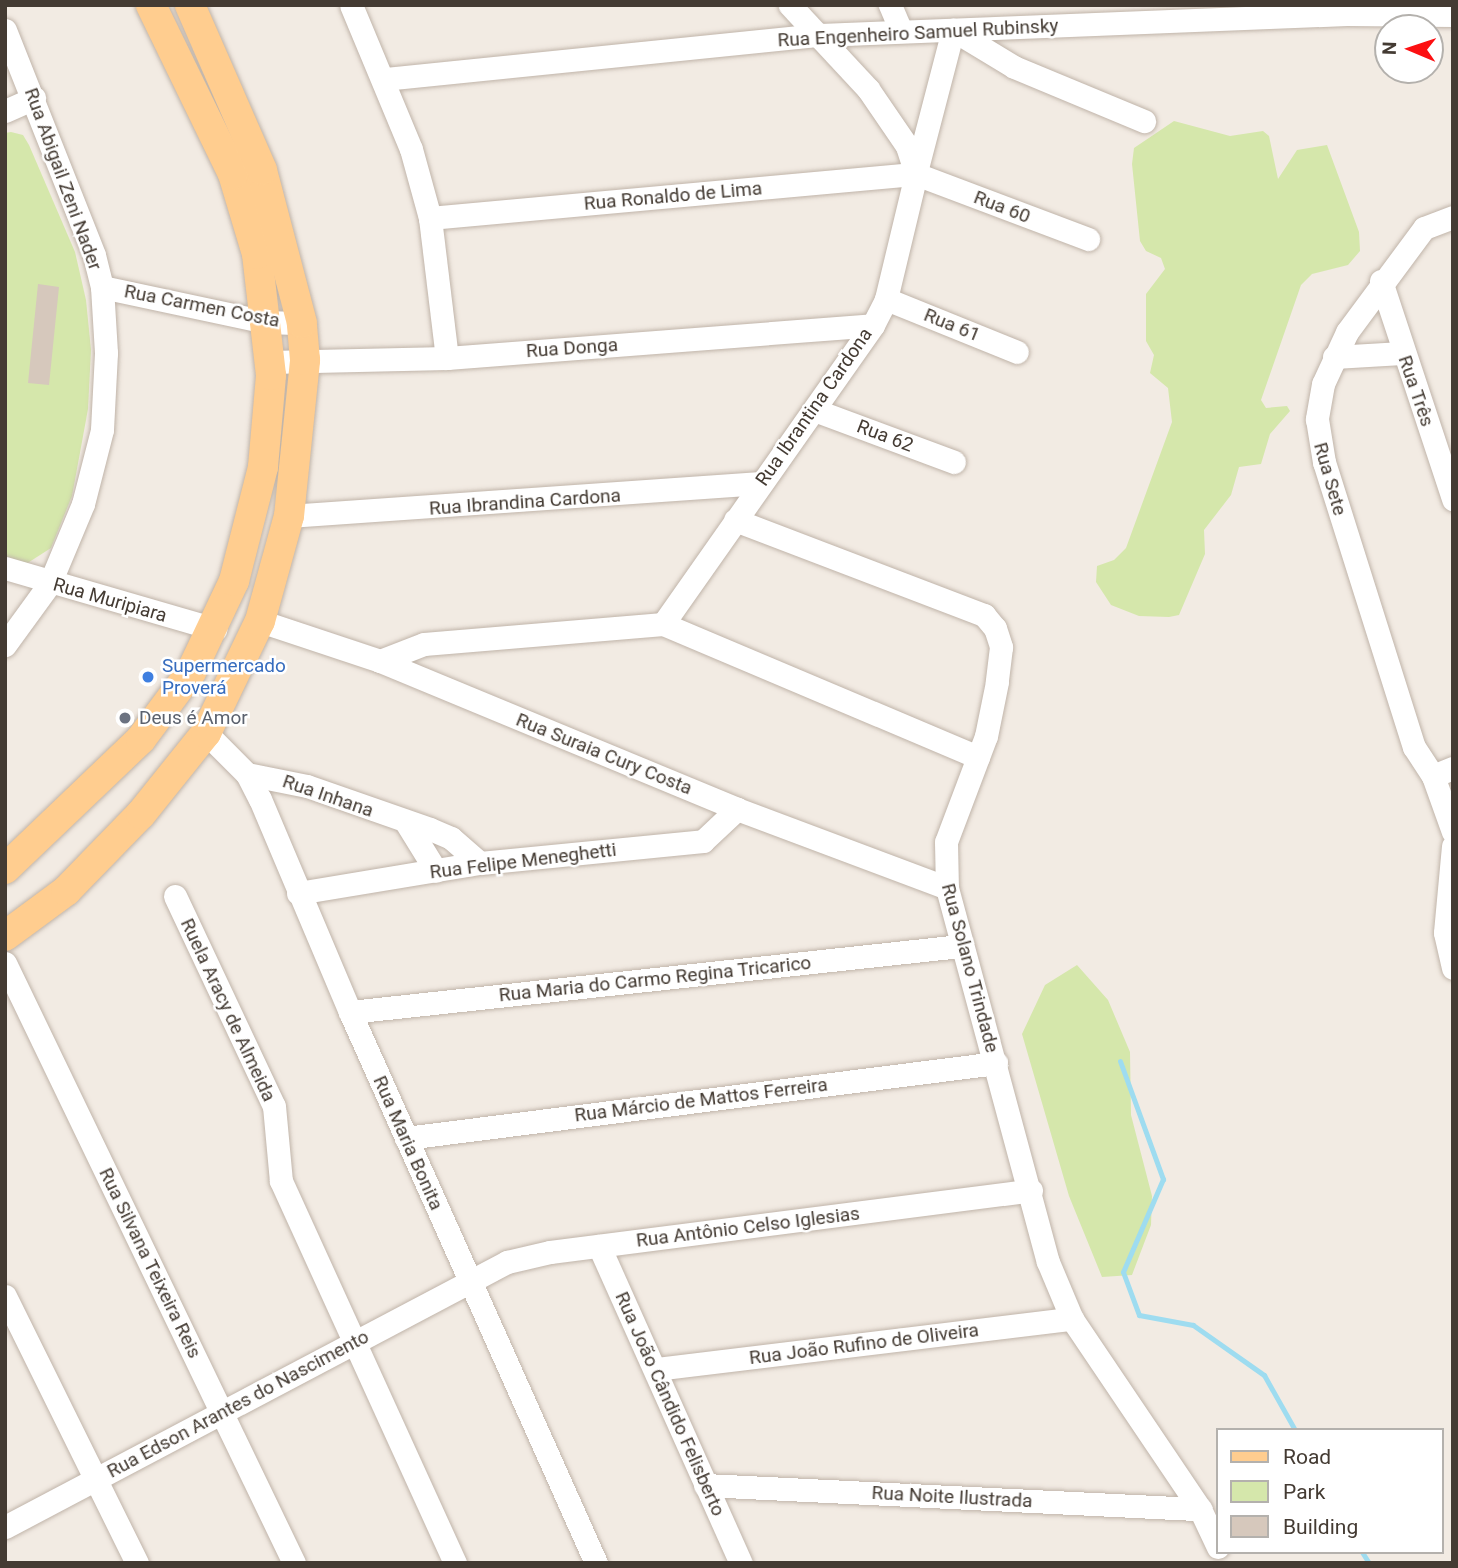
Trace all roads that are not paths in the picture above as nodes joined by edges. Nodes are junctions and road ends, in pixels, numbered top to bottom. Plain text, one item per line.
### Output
1 (151, 5) edge
2 (190, 5) edge
3 (351, 5) edge
4 (790, 5) edge
5 (890, 5) edge
6 (1346, 10) edge
7 (1198, 12) edge
8 (1453, 15) edge
9 (1050, 16) edge
10 (5, 30) edge
11 (953, 30) junction
12 (901, 31) junction
13 (820, 35) junction
14 (385, 79) junction
15 (34, 98) junction
16 (5, 111) edge
17 (1144, 121) dead end
18 (917, 171) junction
19 (1453, 217) edge
20 (430, 218) junction
21 (1088, 239) dead end
22 (1381, 281) junction
23 (102, 287) junction
24 (886, 299) junction
25 (267, 322) junction
26 (302, 323) junction
27 (873, 325) junction
28 (1017, 352) dead end
29 (1402, 353) junction
30 (1334, 357) junction
31 (447, 358) junction
32 (305, 360) junction
33 (270, 362) junction
34 (817, 411) junction
35 (954, 462) dead end
36 (760, 484) junction
37 (1453, 499) edge
38 (289, 516) junction
39 (735, 520) junction
40 (5, 568) edge
41 (50, 583) junction
42 (260, 621) junction
43 (663, 624) junction
44 (215, 629) junction
45 (5, 646) edge
46 (380, 661) junction
47 (206, 733) junction
48 (978, 757) junction
49 (1443, 772) edge
50 (247, 774) junction
51 (737, 809) junction
52 (407, 824) junction
53 (1453, 832) edge
54 (1453, 846) edge
55 (480, 863) junction
56 (5, 869) edge
57 (436, 871) junction
58 (947, 888) junction
59 (298, 894) junction
60 (175, 896) dead end
61 (5, 936) edge
62 (961, 946) junction
63 (5, 963) edge
64 (1453, 968) edge
65 (350, 1012) junction
66 (996, 1063) junction
67 (405, 1138) junction
68 (1031, 1190) junction
69 (599, 1246) junction
70 (469, 1279) junction
71 (5, 1296) edge
72 (1072, 1319) junction
73 (356, 1341) junction
74 (656, 1369) junction
75 (222, 1413) junction
76 (95, 1480) junction
77 (705, 1485) junction
78 (1200, 1509) junction
79 (5, 1527) edge
80 (1216, 1544) edge
81 (137, 1563) edge
82 (295, 1563) edge
83 (455, 1563) edge
84 (596, 1563) edge
85 (741, 1563) edge

1 - 25 main road
2 - 26 main road
3 - 14 street
4 - 13 street
5 - 12 street
6 - 7 street, Rua Engenheiro Samuel Rubinsky
6 - 8 street, Rua Engenheiro Samuel Rubinsky
7 - 9 street, Rua Engenheiro Samuel Rubinsky
9 - 11 street, Rua Engenheiro Samuel Rubinsky
10 - 15 street, Rua Abigail Zeni Nader
11 - 12 street, Rua Engenheiro Samuel Rubinsky
11 - 17 street
11 - 18 street, Rua Ibrantina Cardona
12 - 13 street, Rua Engenheiro Samuel Rubinsky
13 - 14 street, Rua Engenheiro Samuel Rubinsky
13 - 18 street
14 - 20 street
15 - 16 street
15 - 23 street, Rua Abigail Zeni Nader
18 - 20 street, Rua Ronaldo de Lima
18 - 21 street, Rua 60
18 - 24 street, Rua Ibrantina Cardona
19 - 22 street, Rua Sete
20 - 31 street
22 - 29 street, Rua Três
22 - 30 street, Rua Sete
23 - 25 street, Rua Carmen Costa
23 - 41 street, Rua Abigail Zeni Nader
24 - 27 street, Rua Ibrantina Cardona
24 - 28 street, Rua 61
25 - 26 street, Rua Carmen Costa
25 - 33 main road
26 - 32 main road
27 - 31 street, Rua Donga
27 - 34 street, Rua Ibrantina Cardona
29 - 30 street
29 - 37 street, Rua Três
30 - 49 street, Rua Sete
31 - 32 street, Rua Donga
32 - 33 street, Rua Donga
32 - 38 main road
33 - 44 main road
34 - 35 street, Rua 62
34 - 36 street, Rua Ibrantina Cardona
36 - 38 street, Rua Ibrandina Cardona
36 - 39 street, Rua Ibrantina Cardona
38 - 42 main road
39 - 43 street, Rua Ibrantina Cardona
39 - 48 street, Rua Solano Trindade
40 - 41 street, Rua Muripiara
41 - 44 street, Rua Muripiara
41 - 45 street, Rua Abigail Zeni Nader
42 - 46 street, Rua Suraia Cury Costa
42 - 47 main road
43 - 46 street
43 - 48 street
44 - 47 main road
44 - 56 main road
46 - 51 street, Rua Suraia Cury Costa
47 - 50 street, Rua Maria Bonita
47 - 61 main road
48 - 58 street, Rua Solano Trindade
49 - 53 street, Rua Sete
50 - 52 street, Rua Inhana
50 - 59 street, Rua Maria Bonita
51 - 55 street, Rua Felipe Meneghetti
51 - 58 street, Rua Suraia Cury Costa
52 - 55 street, Rua Inhana
52 - 57 street
54 - 64 street
55 - 57 street, Rua Felipe Meneghetti
57 - 59 street, Rua Felipe Meneghetti
58 - 62 street, Rua Solano Trindade
59 - 65 street, Rua Maria Bonita
60 - 73 street, Ruela Aracy de Almeida
62 - 65 street, Rua Maria do Carmo Regina Tricarico
62 - 66 street, Rua Solano Trindade
63 - 75 street, Rua Silvana Teixeira Reis
65 - 67 street, Rua Maria Bonita
66 - 67 street, Rua Márcio de Mattos Ferreira
66 - 68 street, Rua Solano Trindade
67 - 70 street, Rua Maria Bonita
68 - 69 street, Rua Antônio Celso Iglesias
68 - 72 street, Rua Solano Trindade
69 - 70 street, Rua Antônio Celso Iglesias
69 - 74 street, Rua João Cândido Felisberto
70 - 73 street, Rua Edson Arantes do Nascimento
70 - 84 street, Rua Maria Bonita
71 - 76 street
72 - 74 street, Rua João Rufino de Oliveira
72 - 78 street, Rua Solano Trindade
73 - 75 street, Rua Edson Arantes do Nascimento
73 - 83 street
74 - 77 street, Rua João Cândido Felisberto
75 - 76 street, Rua Edson Arantes do Nascimento
75 - 82 street, Rua Silvana Teixeira Reis
76 - 79 street, Rua Edson Arantes do Nascimento
76 - 81 street
77 - 78 street, Rua Noite Ilustrada
77 - 85 street, Rua João Cândido Felisberto
78 - 80 street, Rua Solano Trindade

